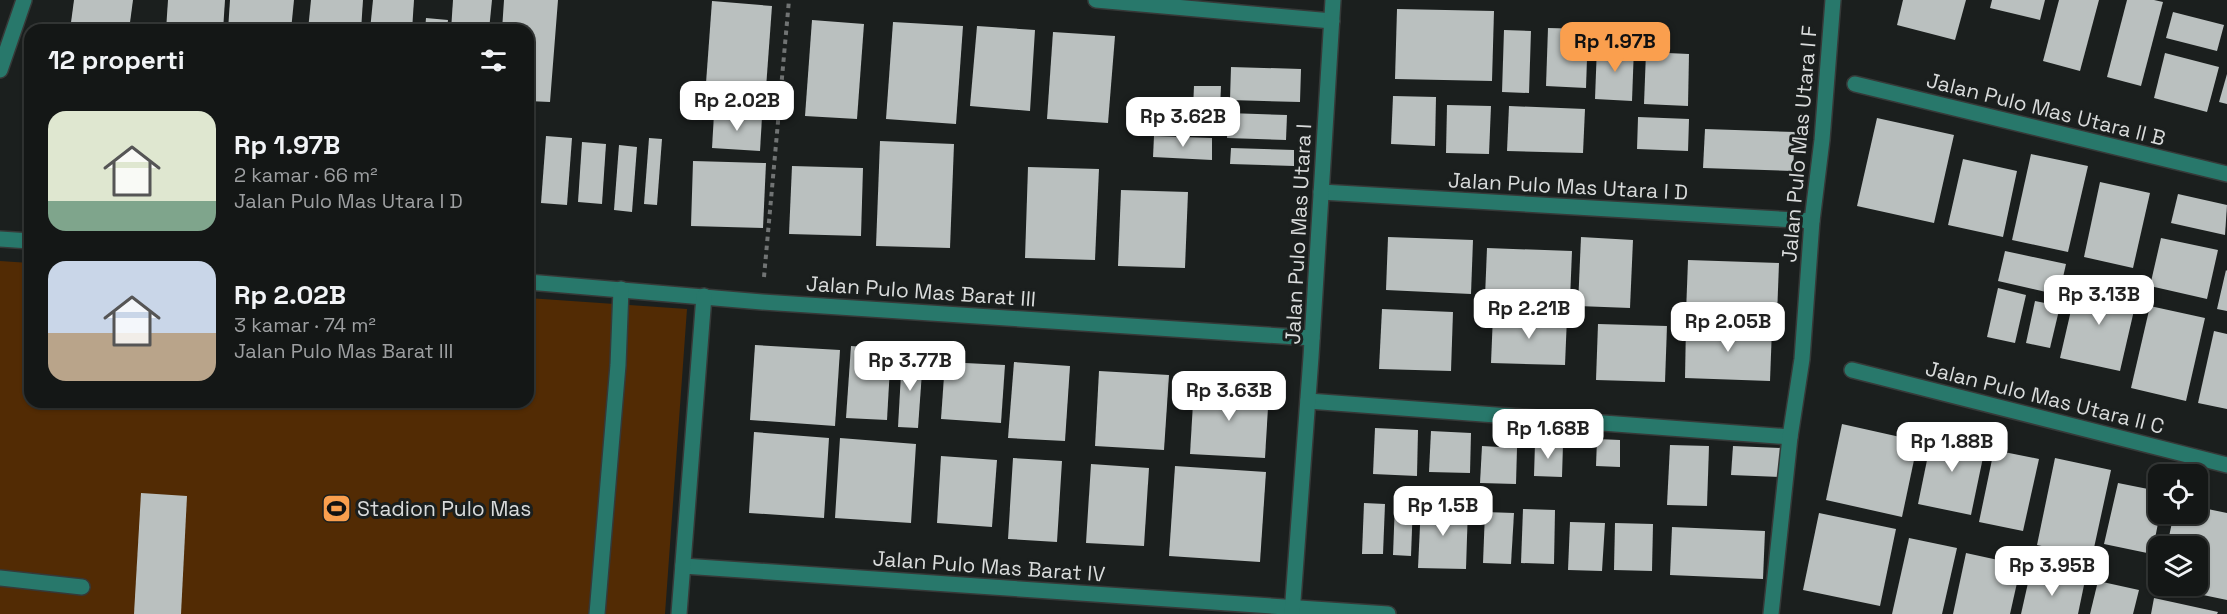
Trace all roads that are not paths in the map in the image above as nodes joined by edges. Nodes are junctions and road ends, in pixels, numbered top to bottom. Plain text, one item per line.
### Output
1 (24, 0) edge
2 (1096, 0) edge
3 (1333, 0) edge
4 (1833, 0) edge
5 (1332, 21) junction
6 (0, 70) edge
7 (1855, 84) dead end
8 (2227, 174) edge
9 (1321, 192) junction
10 (1812, 221) junction
11 (0, 239) edge
12 (24, 241) edge
13 (534, 282) edge
14 (621, 289) junction
15 (704, 296) junction
16 (1312, 338) junction
17 (1852, 370) dead end
18 (1308, 401) junction
19 (1791, 438) junction
20 (2227, 465) edge
21 (683, 566) junction
22 (0, 578) edge
23 (82, 587) dead end
24 (1292, 611) edge
25 (597, 614) edge
26 (679, 614) edge
27 (1388, 614) edge
28 (1771, 614) edge

1 - 6 street
2 - 5 street
3 - 5 street, Jalan Pulo Mas Utara I
4 - 10 street, Jalan Pulo Mas Utara I F
5 - 9 street, Jalan Pulo Mas Utara I
7 - 8 street, Jalan Pulo Mas Utara II B
9 - 10 street, Jalan Pulo Mas Utara I D
9 - 16 street, Jalan Pulo Mas Utara I
10 - 19 street, Jalan Pulo Mas Utara I F
11 - 12 street
13 - 14 street, Jalan Pulo Mas Barat III
14 - 15 street, Jalan Pulo Mas Barat III
14 - 25 street
15 - 16 street, Jalan Pulo Mas Barat III
15 - 21 street
16 - 18 street, Jalan Pulo Mas Utara I
17 - 20 street, Jalan Pulo Mas Utara II C
18 - 19 street
18 - 24 street, Jalan Pulo Mas Utara I
19 - 28 street, Jalan Pulo Mas Utara I F
21 - 24 street, Jalan Pulo Mas Barat IV
21 - 26 street
22 - 23 street
24 - 27 street

